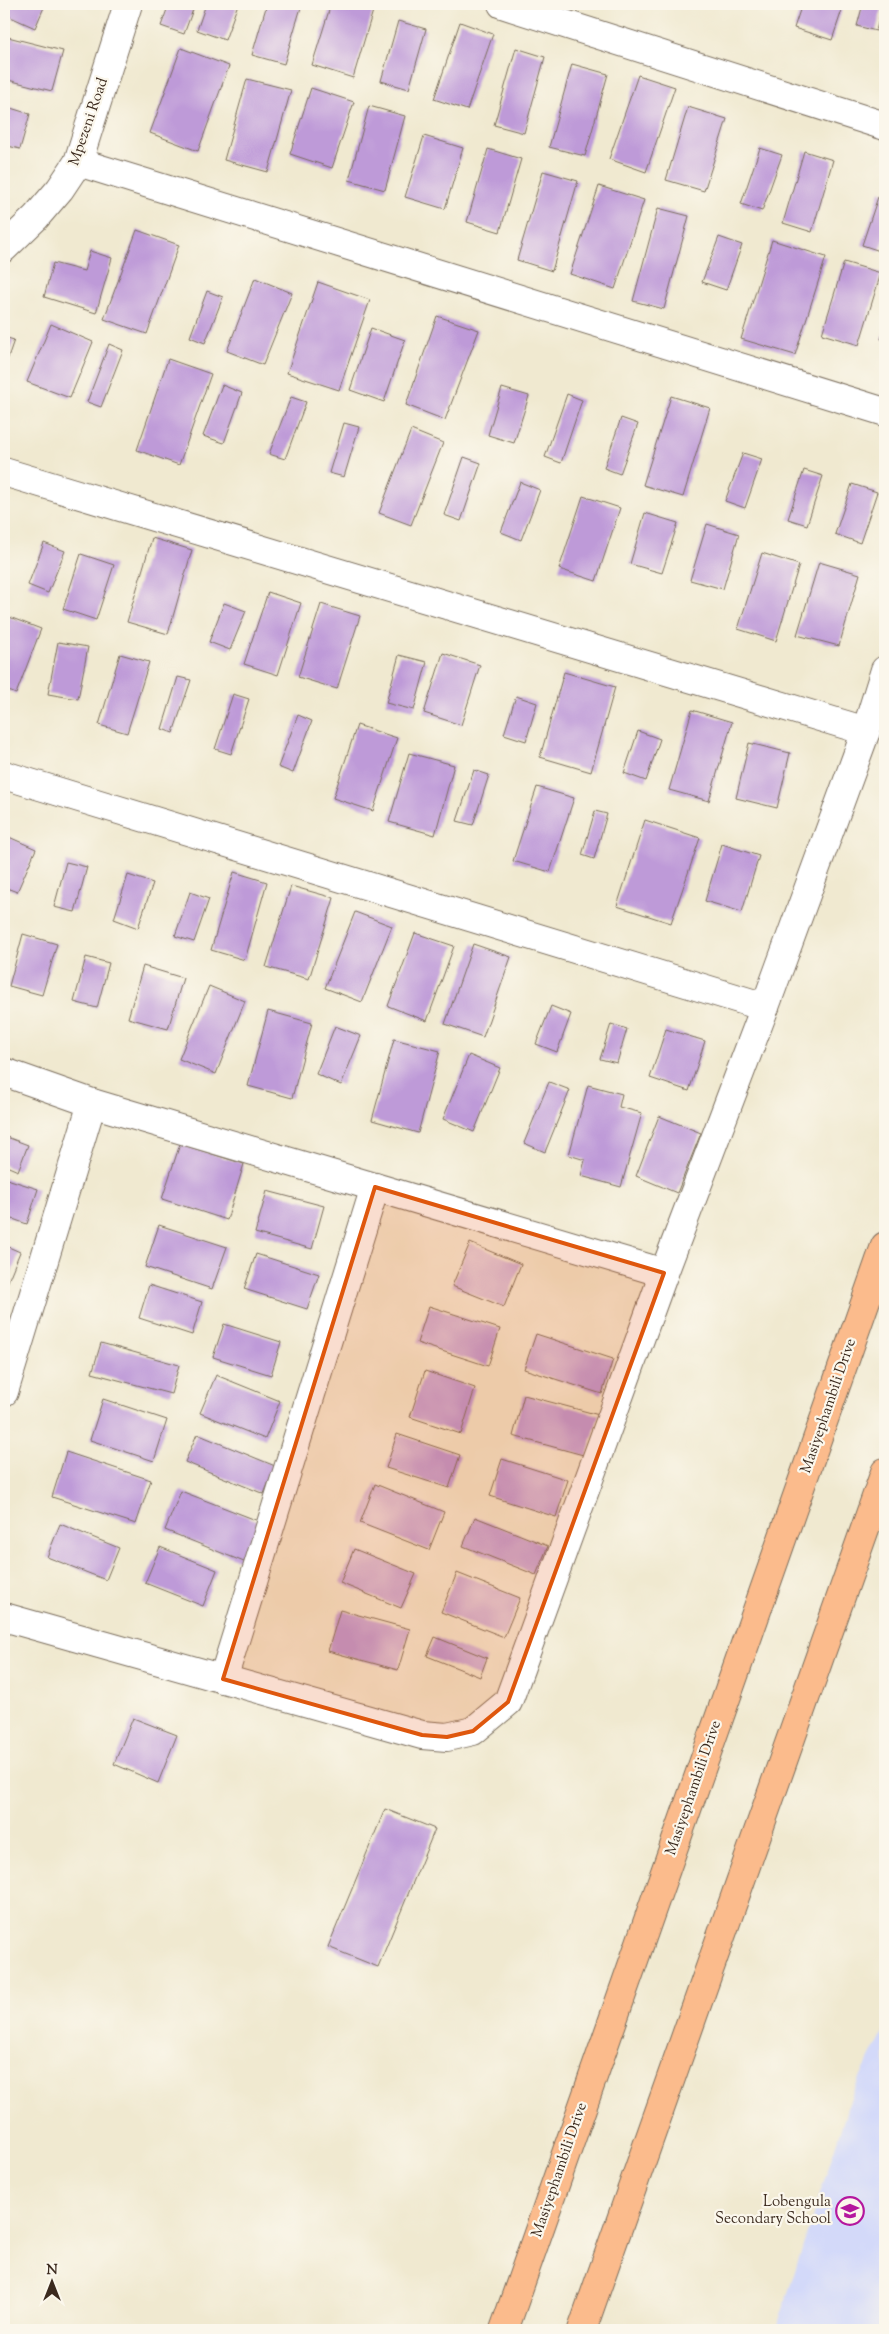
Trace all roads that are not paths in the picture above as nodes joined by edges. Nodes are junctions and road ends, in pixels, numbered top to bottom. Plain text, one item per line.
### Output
1 (128, 4) edge
2 (502, 4) edge
3 (885, 126) edge
4 (78, 162) junction
5 (4, 248) edge
6 (885, 412) edge
7 (4, 472) edge
8 (885, 670) edge
9 (866, 731) junction
10 (4, 775) edge
11 (765, 1008) junction
12 (4, 1072) edge
13 (92, 1103) junction
14 (375, 1187) junction
15 (885, 1246) edge
16 (664, 1273) junction
17 (4, 1392) edge
18 (885, 1472) edge
19 (4, 1617) edge
20 (223, 1679) junction
21 (504, 2330) edge
22 (582, 2330) edge

1 - 4 street, Mpezeni Road
2 - 3 street
4 - 5 street, Mpezeni Road
4 - 6 street
7 - 9 street
8 - 9 street
9 - 11 street
10 - 11 street
11 - 16 street
12 - 13 street
13 - 14 street
13 - 17 street
14 - 16 street
14 - 20 street
15 - 21 main road, Masiyephambili Drive
16 - 20 street
18 - 22 main road
19 - 20 street

